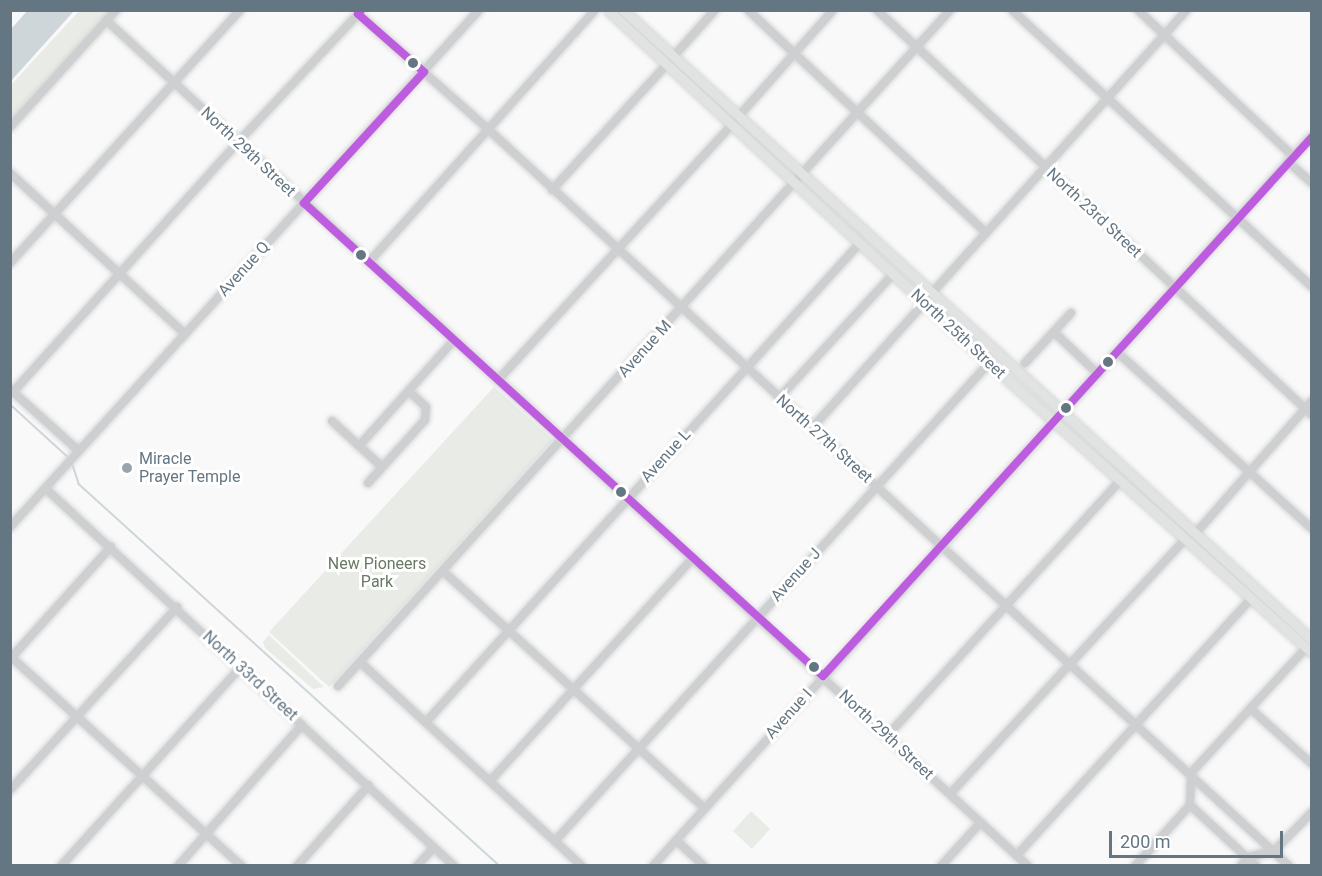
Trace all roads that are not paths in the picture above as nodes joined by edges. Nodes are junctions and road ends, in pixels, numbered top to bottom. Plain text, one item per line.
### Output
1 (116, 10) edge
2 (240, 10) edge
3 (478, 10) edge
4 (595, 10) edge
5 (622, 10) edge
6 (715, 10) edge
7 (748, 10) edge
8 (833, 10) edge
9 (877, 10) edge
10 (950, 10) edge
11 (1012, 10) edge
12 (1138, 10) edge
13 (1187, 10) edge
14 (360, 12) edge
15 (611, 13) edge
16 (106, 20) junction
17 (1165, 35) junction
18 (917, 48) junction
19 (795, 53) junction
20 (672, 57) junction
21 (666, 65) junction
22 (424, 72) junction
23 (174, 84) junction
24 (1108, 98) junction
25 (859, 112) junction
26 (738, 117) junction
27 (731, 126) junction
28 (10, 128) edge
29 (489, 130) junction
30 (1311, 136) edge
31 (238, 142) junction
32 (1291, 159) junction
33 (1045, 167) junction
34 (10, 173) edge
35 (801, 175) junction
36 (794, 183) junction
37 (1311, 183) edge
38 (552, 190) junction
39 (304, 203) junction
40 (55, 214) junction
41 (1237, 219) junction
42 (986, 233) junction
43 (859, 244) junction
44 (616, 250) junction
45 (869, 253) junction
46 (10, 262) edge
47 (369, 262) junction
48 (893, 274) junction
49 (119, 275) junction
50 (1311, 287) edge
51 (1175, 289) junction
52 (931, 294) junction
53 (924, 303) junction
54 (682, 309) junction
55 (1071, 313) dead end
56 (1054, 332) junction
57 (185, 334) junction
58 (454, 340) junction
59 (1117, 352) junction
60 (989, 363) junction
61 (1025, 363) dead end
62 (746, 368) junction
63 (1098, 374) junction
64 (498, 380) junction
65 (12, 391) edge
66 (409, 391) junction
67 (779, 398) junction
68 (1311, 401) edge
69 (1305, 409) junction
70 (1062, 413) junction
71 (1311, 415) edge
72 (332, 421) dead end
73 (1054, 422) junction
74 (812, 428) junction
75 (562, 439) junction
76 (359, 446) junction
77 (79, 451) junction
78 (382, 467) junction
79 (1250, 472) junction
80 (1120, 481) junction
81 (368, 483) dead end
82 (876, 486) junction
83 (45, 488) junction
84 (1133, 493) junction
85 (628, 499) junction
86 (10, 527) edge
87 (1311, 529) edge
88 (1195, 534) junction
89 (1184, 540) junction
90 (941, 546) junction
91 (111, 547) junction
92 (693, 558) junction
93 (444, 572) junction
94 (1251, 599) junction
95 (1007, 606) junction
96 (177, 607) junction
97 (758, 618) junction
98 (509, 629) junction
99 (1310, 645) edge
100 (11, 658) edge
101 (360, 662) junction
102 (1068, 663) junction
103 (240, 668) junction
104 (823, 676) junction
105 (338, 686) dead end
106 (575, 690) junction
107 (1251, 709) junction
108 (77, 716) junction
109 (426, 722) junction
110 (1135, 724) junction
111 (302, 725) junction
112 (887, 736) junction
113 (640, 749) junction
114 (1311, 764) edge
115 (1191, 774) junction
116 (143, 776) junction
117 (490, 781) junction
118 (369, 785) junction
119 (10, 790) edge
120 (950, 794) junction
121 (1190, 805) junction
122 (704, 807) junction
123 (1311, 812) edge
124 (981, 822) junction
125 (207, 832) junction
126 (676, 840) junction
127 (555, 841) junction
128 (434, 846) junction
129 (1274, 851) junction
130 (1017, 855) junction
131 (1248, 857) junction
132 (61, 866) edge
133 (178, 866) edge
134 (242, 866) edge
135 (297, 866) edge
136 (417, 866) edge
137 (454, 866) edge
138 (582, 866) edge
139 (653, 866) edge
140 (704, 866) edge
141 (942, 866) edge
142 (1028, 866) edge
143 (1135, 866) edge
144 (1241, 866) edge
145 (1256, 866) edge
146 (1289, 866) edge

1 - 16 street
2 - 23 street
3 - 22 street, Avenue Q
4 - 29 street
5 - 20 main road, North 25th Street
6 - 20 street
7 - 19 street
8 - 19 street
9 - 18 street, North 23rd Street
10 - 18 street, Avenue M
11 - 24 street
12 - 17 street
13 - 17 street
14 - 22 street, North 27th Street
14 - 31 street
15 - 20 main road
15 - 21 main road, North 25th Street
16 - 23 street, North 29th Street
16 - 28 street
17 - 24 street
17 - 32 street
18 - 25 street, Avenue M
18 - 33 street, North 23rd Street
19 - 25 street
19 - 26 street
20 - 26 main road, North 25th Street
21 - 27 main road, North 25th Street
21 - 38 street
22 - 29 street, North 27th Street
22 - 39 street, Avenue Q
23 - 31 street, North 29th Street
23 - 40 street
24 - 33 street
24 - 41 street
25 - 35 street, Avenue M
25 - 42 street
26 - 35 main road, North 25th Street
27 - 36 main road, North 25th Street
27 - 44 street
29 - 38 street, North 27th Street
29 - 47 street
30 - 32 street, Avenue I
31 - 39 street, North 29th Street
31 - 49 street
32 - 37 street
32 - 41 street, Avenue I
33 - 42 street
33 - 51 street, North 23rd Street
34 - 40 street
35 - 36 street, Avenue M
35 - 52 main road, North 25th Street
36 - 43 main road, North 25th Street
36 - 54 street, Avenue M
38 - 44 street, North 27th Street
39 - 47 street, North 29th Street
39 - 57 street, Avenue Q
40 - 46 street
40 - 49 street
41 - 50 street
41 - 51 street, Avenue I
42 - 52 street
43 - 45 main road, North 25th Street
43 - 62 street, Avenue L
44 - 54 street, North 27th Street
44 - 64 street
45 - 48 main road, North 25th Street
45 - 52 main road
47 - 58 street, North 29th Street
48 - 53 main road, North 25th Street
48 - 67 street
49 - 57 street
49 - 65 street
51 - 59 street, Avenue I
51 - 69 street, North 23rd Street
52 - 70 main road, North 25th Street
53 - 60 main road, North 25th Street
53 - 74 street
54 - 62 street, North 27th Street
54 - 75 street, Avenue M
55 - 56 street
56 - 61 street
56 - 63 street
57 - 77 street, Avenue Q
58 - 64 street, North 29th Street
58 - 66 street
59 - 63 street, Avenue I
59 - 79 street
60 - 73 main road, North 25th Street
60 - 82 street, Avenue J
62 - 67 street, North 27th Street
62 - 85 street, Avenue L
63 - 70 street, Avenue I
64 - 75 street, North 29th Street
65 - 77 street
66 - 76 street
66 - 78 street
67 - 74 street, North 27th Street
68 - 69 street
69 - 71 street, North 23rd Street
69 - 79 street
70 - 73 street, Avenue I
70 - 88 main road, North 25th Street
72 - 76 street
73 - 80 main road, North 25th Street
73 - 90 street, Avenue I
74 - 82 street, North 27th Street
75 - 85 street, North 29th Street
75 - 93 street, Avenue M
76 - 78 street
77 - 83 street, Avenue Q
78 - 81 street
79 - 87 street
79 - 88 street
80 - 84 main road, North 25th Street
80 - 95 street
82 - 90 street, North 27th Street
82 - 97 street, Avenue J
83 - 86 street, Avenue Q
83 - 91 street, North 33rd Street
84 - 88 main road
84 - 89 main road, North 25th Street
85 - 92 street, North 29th Street
85 - 98 street, Avenue L
88 - 99 main road, North 25th Street
89 - 94 main road, North 25th Street
89 - 102 street
90 - 95 street, North 27th Street
90 - 104 street, Avenue I
91 - 96 street, North 33rd Street
91 - 100 street
92 - 97 street, North 29th Street
92 - 106 street
93 - 98 street
93 - 101 street, Avenue M
94 - 99 main road, North 25th Street
94 - 110 street
95 - 102 street, North 27th Street
95 - 112 street
96 - 103 street, North 33rd Street
96 - 108 street
97 - 104 street, North 29th Street
97 - 113 street, Avenue J
98 - 106 street
98 - 109 street, Avenue L
99 - 107 street
100 - 108 street
101 - 105 street, Avenue M
101 - 109 street
102 - 110 street, North 27th Street
102 - 120 street
103 - 111 street, North 33rd Street
103 - 116 street
104 - 112 street, North 29th Street
104 - 122 street, Avenue I
106 - 113 street
106 - 117 street
107 - 114 street
107 - 115 street
108 - 116 street
108 - 119 street
109 - 117 street
110 - 115 street, North 27th Street
110 - 130 street
111 - 118 street, North 33rd Street
111 - 125 street
112 - 120 street, North 29th Street
113 - 122 street
113 - 127 street, Avenue J
115 - 121 street
115 - 129 street, North 27th Street
116 - 125 street
116 - 132 street
117 - 127 street
118 - 128 street, North 33rd Street
118 - 135 street
120 - 124 street, North 29th Street
121 - 131 street
121 - 143 street
122 - 126 street, Avenue I
123 - 129 street
124 - 130 street, North 29th Street
124 - 141 street
125 - 133 street
125 - 134 street
126 - 139 street, Avenue I
126 - 140 street
127 - 138 street
128 - 136 street
128 - 137 street, North 33rd Street
129 - 131 street
129 - 146 street, North 27th Street
130 - 142 street, North 29th Street
131 - 144 street
131 - 145 street

